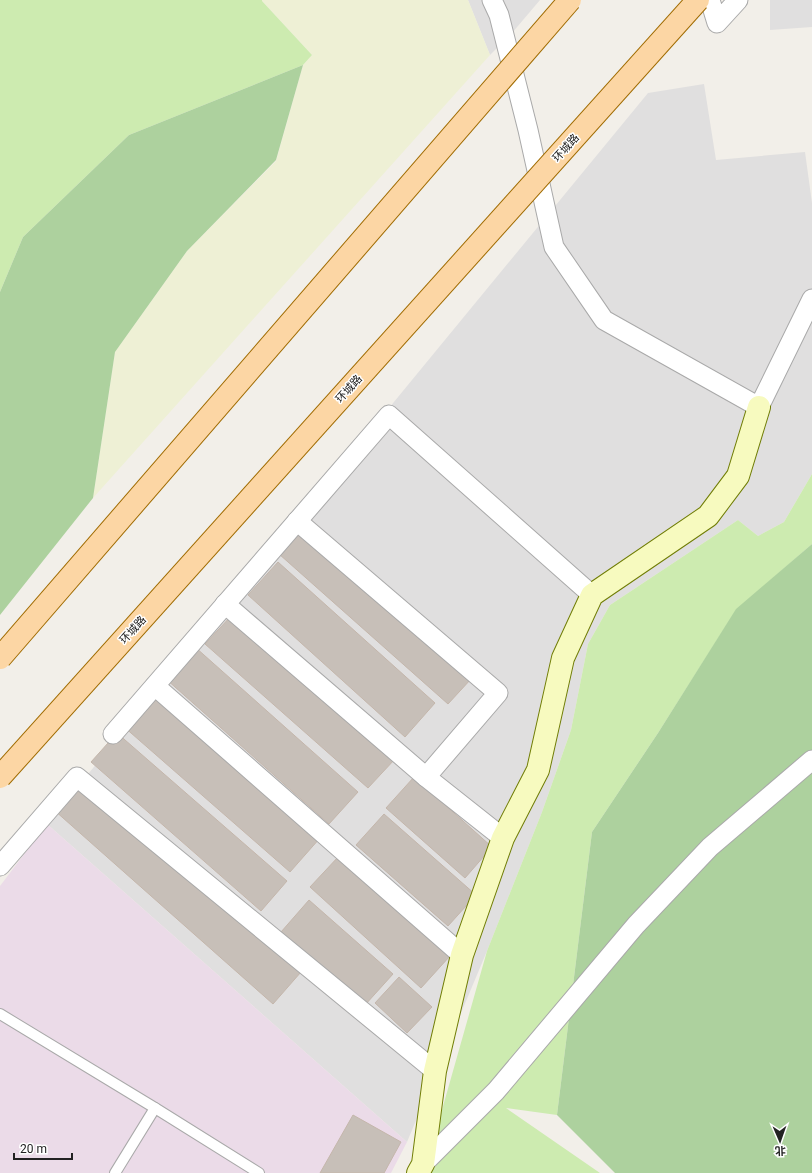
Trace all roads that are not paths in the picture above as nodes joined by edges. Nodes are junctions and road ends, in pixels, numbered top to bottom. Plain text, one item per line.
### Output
1 (492, 0) edge
2 (570, 0) edge
3 (698, 0) edge
4 (710, 0) edge
5 (738, 0) edge
6 (812, 299) edge
7 (759, 407) junction
8 (297, 521) junction
9 (592, 594) junction
10 (225, 604) junction
11 (0, 658) edge
12 (155, 686) junction
13 (113, 734) dead end
14 (812, 760) edge
15 (426, 776) junction
16 (0, 777) edge
17 (503, 838) junction
18 (0, 866) edge
19 (462, 955) junction
20 (0, 1014) edge
21 (435, 1071) junction
22 (155, 1108) junction
23 (420, 1169) edge
24 (115, 1173) edge
25 (259, 1173) edge

1 - 7 street
2 - 11 main road, bridge
3 - 16 main road, 环城路, bridge
4 - 5 street
6 - 7 street
7 - 9 street
8 - 9 street
8 - 10 street
8 - 15 street
9 - 17 street
10 - 12 street
10 - 15 street
12 - 13 street
12 - 19 street
14 - 23 street
15 - 17 street
17 - 19 street
18 - 21 street
19 - 21 street
20 - 22 lane
21 - 23 street
22 - 24 lane
22 - 25 lane

